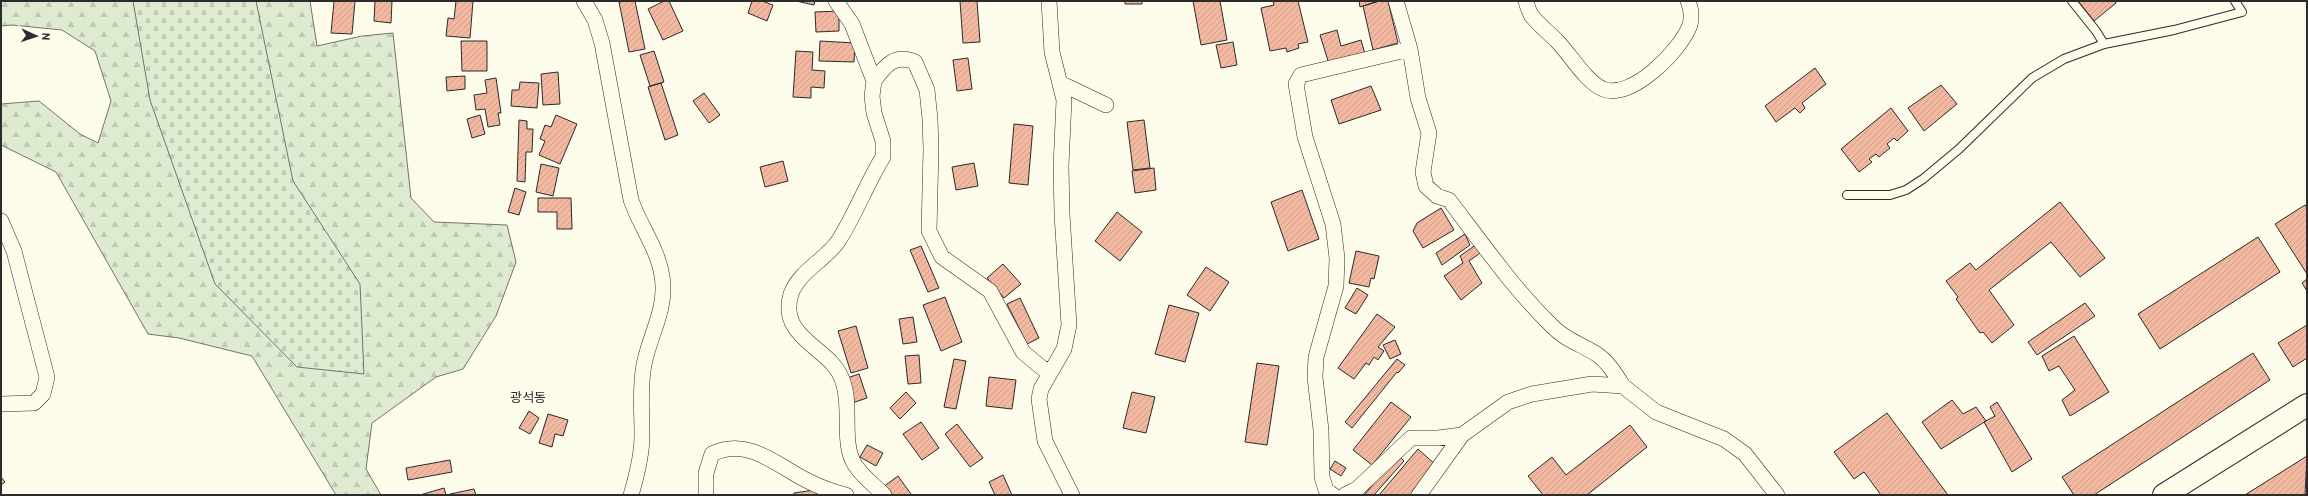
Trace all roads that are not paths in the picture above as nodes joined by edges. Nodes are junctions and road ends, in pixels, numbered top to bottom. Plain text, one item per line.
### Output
1 (584, 1) edge
2 (836, 1) edge
3 (1049, 1) edge
4 (1396, 1) edge
5 (1526, 1) edge
6 (1688, 1) edge
7 (2072, 1) edge
8 (2235, 1) edge
9 (2104, 44) junction
10 (1410, 49) junction
11 (874, 81) junction
12 (1060, 83) junction
13 (1106, 105) dead end
14 (1847, 195) dead end
15 (1, 221) edge
16 (1051, 370) junction
17 (1623, 386) junction
18 (1, 404) edge
19 (2307, 405) edge
20 (1462, 435) junction
21 (631, 495) edge
22 (706, 495) edge
23 (846, 495) edge
24 (884, 495) edge
25 (1072, 495) edge
26 (1333, 495) edge
27 (1345, 495) edge
28 (1419, 495) edge
29 (1777, 495) edge
30 (2164, 495) edge

1 - 21 street
2 - 11 street
3 - 12 street
4 - 10 street
5 - 6 street
7 - 9 lane
8 - 9 lane
9 - 14 lane
10 - 17 street
10 - 26 street
11 - 16 street
11 - 24 street
12 - 13 street
12 - 16 street
15 - 18 street
16 - 25 street
17 - 20 street
17 - 29 street
19 - 30 highway
20 - 27 street
20 - 28 street
22 - 23 street

